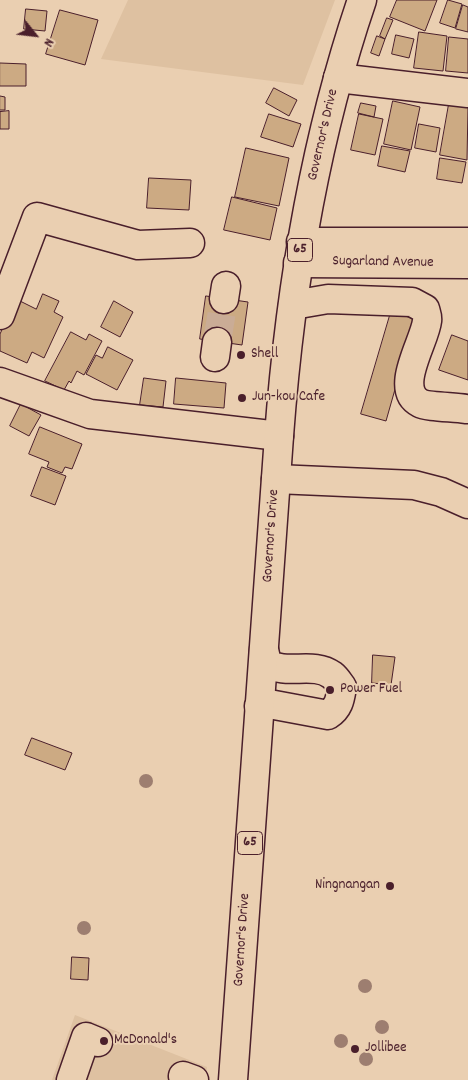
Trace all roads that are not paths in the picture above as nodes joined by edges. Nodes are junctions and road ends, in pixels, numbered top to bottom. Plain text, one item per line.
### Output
1 (362, 0) edge
2 (338, 78) junction
3 (468, 93) edge
4 (468, 242) edge
5 (190, 243) dead end
6 (300, 252) junction
7 (370, 252) junction
8 (468, 264) edge
9 (293, 305) junction
10 (0, 314) edge
11 (0, 382) edge
12 (466, 409) dead end
13 (279, 436) junction
14 (276, 479) junction
15 (468, 504) edge
16 (264, 650) junction
17 (259, 706) junction
18 (98, 1042) dead end
19 (71, 1080) edge
20 (233, 1080) edge

1 - 2 street, Governor's Drive / 65
2 - 3 street
2 - 6 street, Governor's Drive / 65
4 - 7 street, Sugarland Avenue
5 - 10 street
6 - 7 street, Sugarland Avenue
6 - 9 street, Governor's Drive / 65
7 - 8 street, Sugarland Avenue
9 - 12 street
9 - 13 street, Governor's Drive / 65
11 - 13 street
13 - 14 street, Governor's Drive / 65
14 - 15 street
14 - 16 street, Governor's Drive / 65
16 - 17 street, Governor's Drive / 65
16 - 17 street
17 - 20 street, Governor's Drive / 65
18 - 19 street

